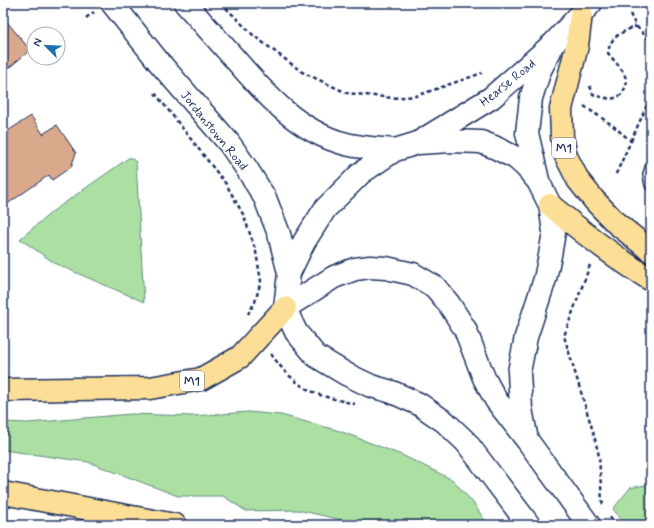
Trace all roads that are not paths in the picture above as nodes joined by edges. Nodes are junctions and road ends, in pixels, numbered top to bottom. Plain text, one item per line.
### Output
1 (112, 3) edge
2 (185, 3) edge
3 (586, 9) edge
4 (554, 43) junction
5 (418, 143) junction
6 (395, 150) junction
7 (651, 168) edge
8 (538, 181) junction
9 (651, 185) edge
10 (550, 205) junction
11 (651, 251) edge
12 (289, 273) junction
13 (651, 280) edge
14 (285, 308) junction
15 (3, 390) edge
16 (527, 440) junction
17 (3, 493) edge
18 (584, 518) edge
19 (175, 525) edge
20 (529, 525) edge

1 - 12 main road, Jordanstown Road
2 - 6 main road
3 - 4 main road, Hearse Road
3 - 11 highway, M1
4 - 5 main road, Hearse Road
4 - 8 main road, Hearse Road
5 - 6 main road
5 - 8 main road
6 - 12 main road
7 - 9 lane
8 - 10 main road
10 - 13 highway
10 - 16 main road
12 - 14 main road
14 - 15 highway, M1
14 - 16 main road, M1
14 - 20 main road
16 - 18 main road
17 - 19 highway

